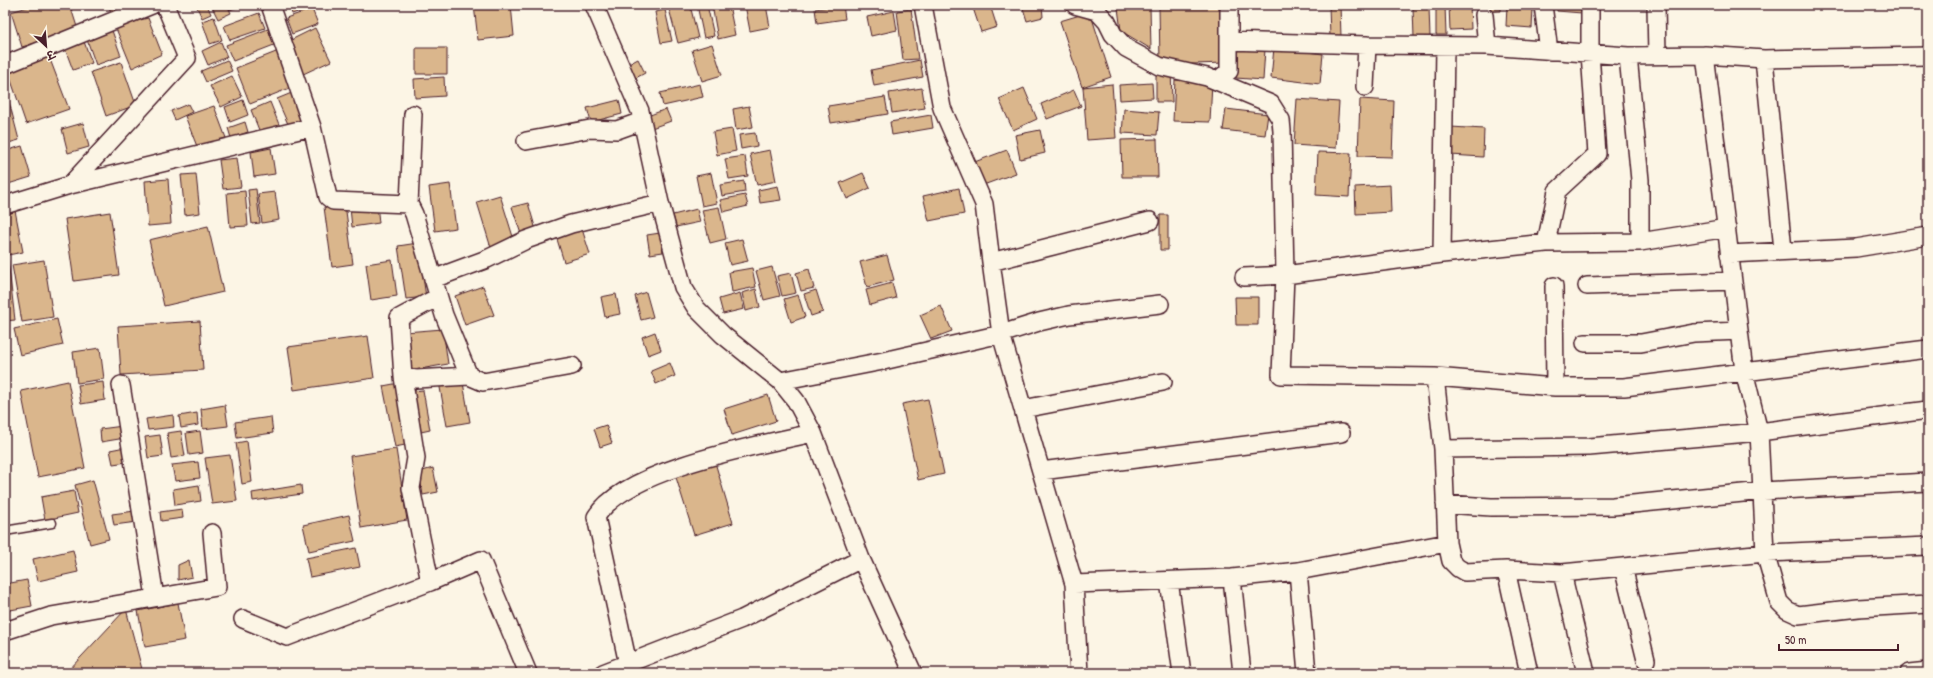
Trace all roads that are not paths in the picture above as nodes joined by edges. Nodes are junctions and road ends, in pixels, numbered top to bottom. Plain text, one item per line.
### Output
1 (152, 5) edge
2 (165, 5) edge
3 (270, 5) edge
4 (594, 5) edge
5 (922, 5) edge
6 (1075, 5) edge
7 (1229, 5) edge
8 (1543, 5) edge
9 (1590, 5) edge
10 (1656, 5) edge
11 (1484, 14) dead end
12 (1229, 41) junction
13 (1368, 45) junction
14 (1445, 46) junction
15 (1487, 46) junction
16 (1549, 51) junction
17 (1590, 53) junction
18 (1705, 55) junction
19 (1628, 56) junction
20 (1658, 56) junction
21 (1928, 56) edge
22 (1764, 59) junction
23 (5, 65) edge
24 (1217, 81) junction
25 (1365, 87) dead end
26 (413, 114) dead end
27 (642, 121) junction
28 (312, 127) junction
29 (526, 142) dead end
30 (70, 186) junction
31 (660, 203) junction
32 (409, 204) junction
33 (5, 205) edge
34 (1150, 221) dead end
35 (1727, 228) junction
36 (1928, 236) edge
37 (1640, 242) junction
38 (1546, 243) junction
39 (1783, 250) junction
40 (1442, 254) junction
41 (1729, 254) junction
42 (990, 262) junction
43 (1285, 275) junction
44 (1244, 277) dead end
45 (433, 279) junction
46 (1733, 281) junction
47 (1554, 286) dead end
48 (1587, 286) dead end
49 (438, 297) junction
50 (1160, 304) dead end
51 (1739, 331) junction
52 (1001, 334) junction
53 (1585, 343) dead end
54 (1928, 349) edge
55 (572, 366) dead end
56 (1744, 371) junction
57 (469, 376) junction
58 (403, 377) junction
59 (1435, 377) junction
60 (780, 381) junction
61 (1163, 382) dead end
62 (121, 385) dead end
63 (1555, 387) junction
64 (1023, 409) junction
65 (1928, 410) edge
66 (1759, 432) junction
67 (1341, 433) dead end
68 (813, 434) junction
69 (1443, 449) junction
70 (1041, 471) junction
71 (1928, 482) edge
72 (1763, 491) junction
73 (1445, 504) junction
74 (52, 523) dead end
75 (5, 531) edge
76 (212, 533) dead end
77 (1447, 543) junction
78 (1928, 546) edge
79 (1765, 553) junction
80 (861, 559) junction
81 (1623, 567) junction
82 (1506, 570) junction
83 (1298, 571) junction
84 (1562, 572) junction
85 (1232, 578) junction
86 (1169, 581) junction
87 (430, 582) junction
88 (1074, 584) junction
89 (156, 598) junction
90 (1928, 604) edge
91 (243, 619) dead end
92 (5, 631) edge
93 (1646, 660) dead end
94 (628, 664) junction
95 (1928, 671) edge
96 (528, 673) edge
97 (603, 673) edge
98 (914, 673) edge
99 (1079, 673) edge
100 (1182, 673) edge
101 (1242, 673) edge
102 (1307, 673) edge
103 (1530, 673) edge
104 (1586, 673) edge
105 (1909, 673) edge

1 - 23 street
2 - 30 street
3 - 28 street
4 - 27 street
5 - 42 street
6 - 24 street
7 - 12 street
8 - 16 street
9 - 17 street
10 - 20 street
11 - 15 street
12 - 13 street
12 - 24 street
13 - 14 street
13 - 25 street
14 - 15 street
14 - 40 street
15 - 16 street
16 - 17 street
17 - 19 street
17 - 38 street
18 - 20 street
18 - 22 street
18 - 35 street
19 - 20 street
19 - 37 street
21 - 22 street
22 - 39 street
24 - 43 street
26 - 32 street
27 - 29 street
27 - 31 street
28 - 30 street
28 - 32 street
30 - 33 street
31 - 45 street
31 - 60 street
32 - 45 street
34 - 42 street
35 - 37 street
35 - 41 street
36 - 39 street
37 - 38 street
38 - 40 street
39 - 41 street
40 - 43 street
41 - 46 street
42 - 52 street
43 - 44 street
43 - 59 street
45 - 49 street
46 - 48 street
46 - 51 street
47 - 63 street
49 - 57 street
49 - 58 street
50 - 52 street
51 - 53 street
51 - 56 street
52 - 60 street
52 - 64 street
54 - 56 street
55 - 57 street
56 - 63 street
56 - 66 street
57 - 58 street
58 - 87 street
59 - 63 street
59 - 69 street
60 - 68 street
61 - 64 street
62 - 89 street
64 - 70 street
65 - 66 street
66 - 69 street
66 - 72 street
67 - 70 street
68 - 80 street
68 - 94 street
69 - 73 street
70 - 88 street
71 - 72 street
72 - 73 street
72 - 79 street
73 - 77 street
74 - 75 lane
76 - 89 street
77 - 82 street
77 - 83 street
78 - 79 street
79 - 81 street
79 - 90 street
80 - 94 street
80 - 98 street
81 - 84 street
81 - 93 street
82 - 84 street
82 - 103 street
83 - 85 street
83 - 102 street
84 - 104 street
85 - 86 street
85 - 101 street
86 - 88 street
86 - 100 street
87 - 91 street
87 - 96 street
88 - 99 street
89 - 92 street
94 - 97 street
95 - 105 street

